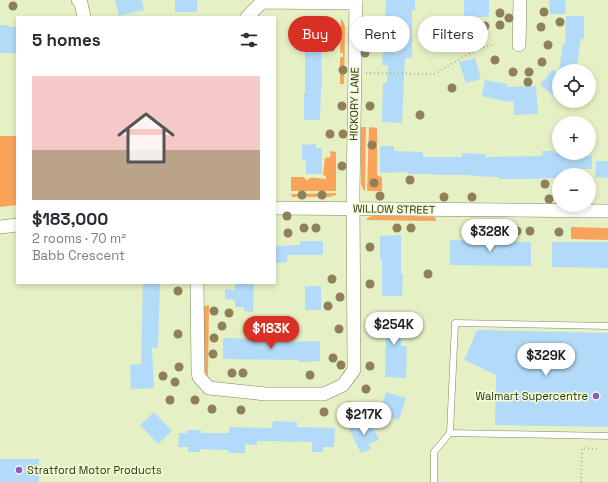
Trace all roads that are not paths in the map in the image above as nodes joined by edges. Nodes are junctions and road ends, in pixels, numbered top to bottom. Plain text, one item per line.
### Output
1 (78, 0) edge
2 (520, 0) edge
3 (356, 1) edge
4 (84, 16) edge
5 (248, 16) edge
6 (519, 44) dead end
7 (276, 208) edge
8 (353, 209) junction
9 (608, 212) edge
10 (16, 225) edge
11 (0, 227) edge
12 (198, 284) edge
13 (608, 326) edge
14 (450, 433) junction
15 (608, 436) edge
16 (434, 482) edge

1 - 4 street
2 - 6 street
3 - 5 street
3 - 8 street, HICKORY LANE
7 - 8 street, WILLOW STREET
8 - 9 street, WILLOW STREET
8 - 12 street, HICKORY LANE
10 - 11 street
13 - 14 lane
14 - 15 lane
14 - 16 lane

